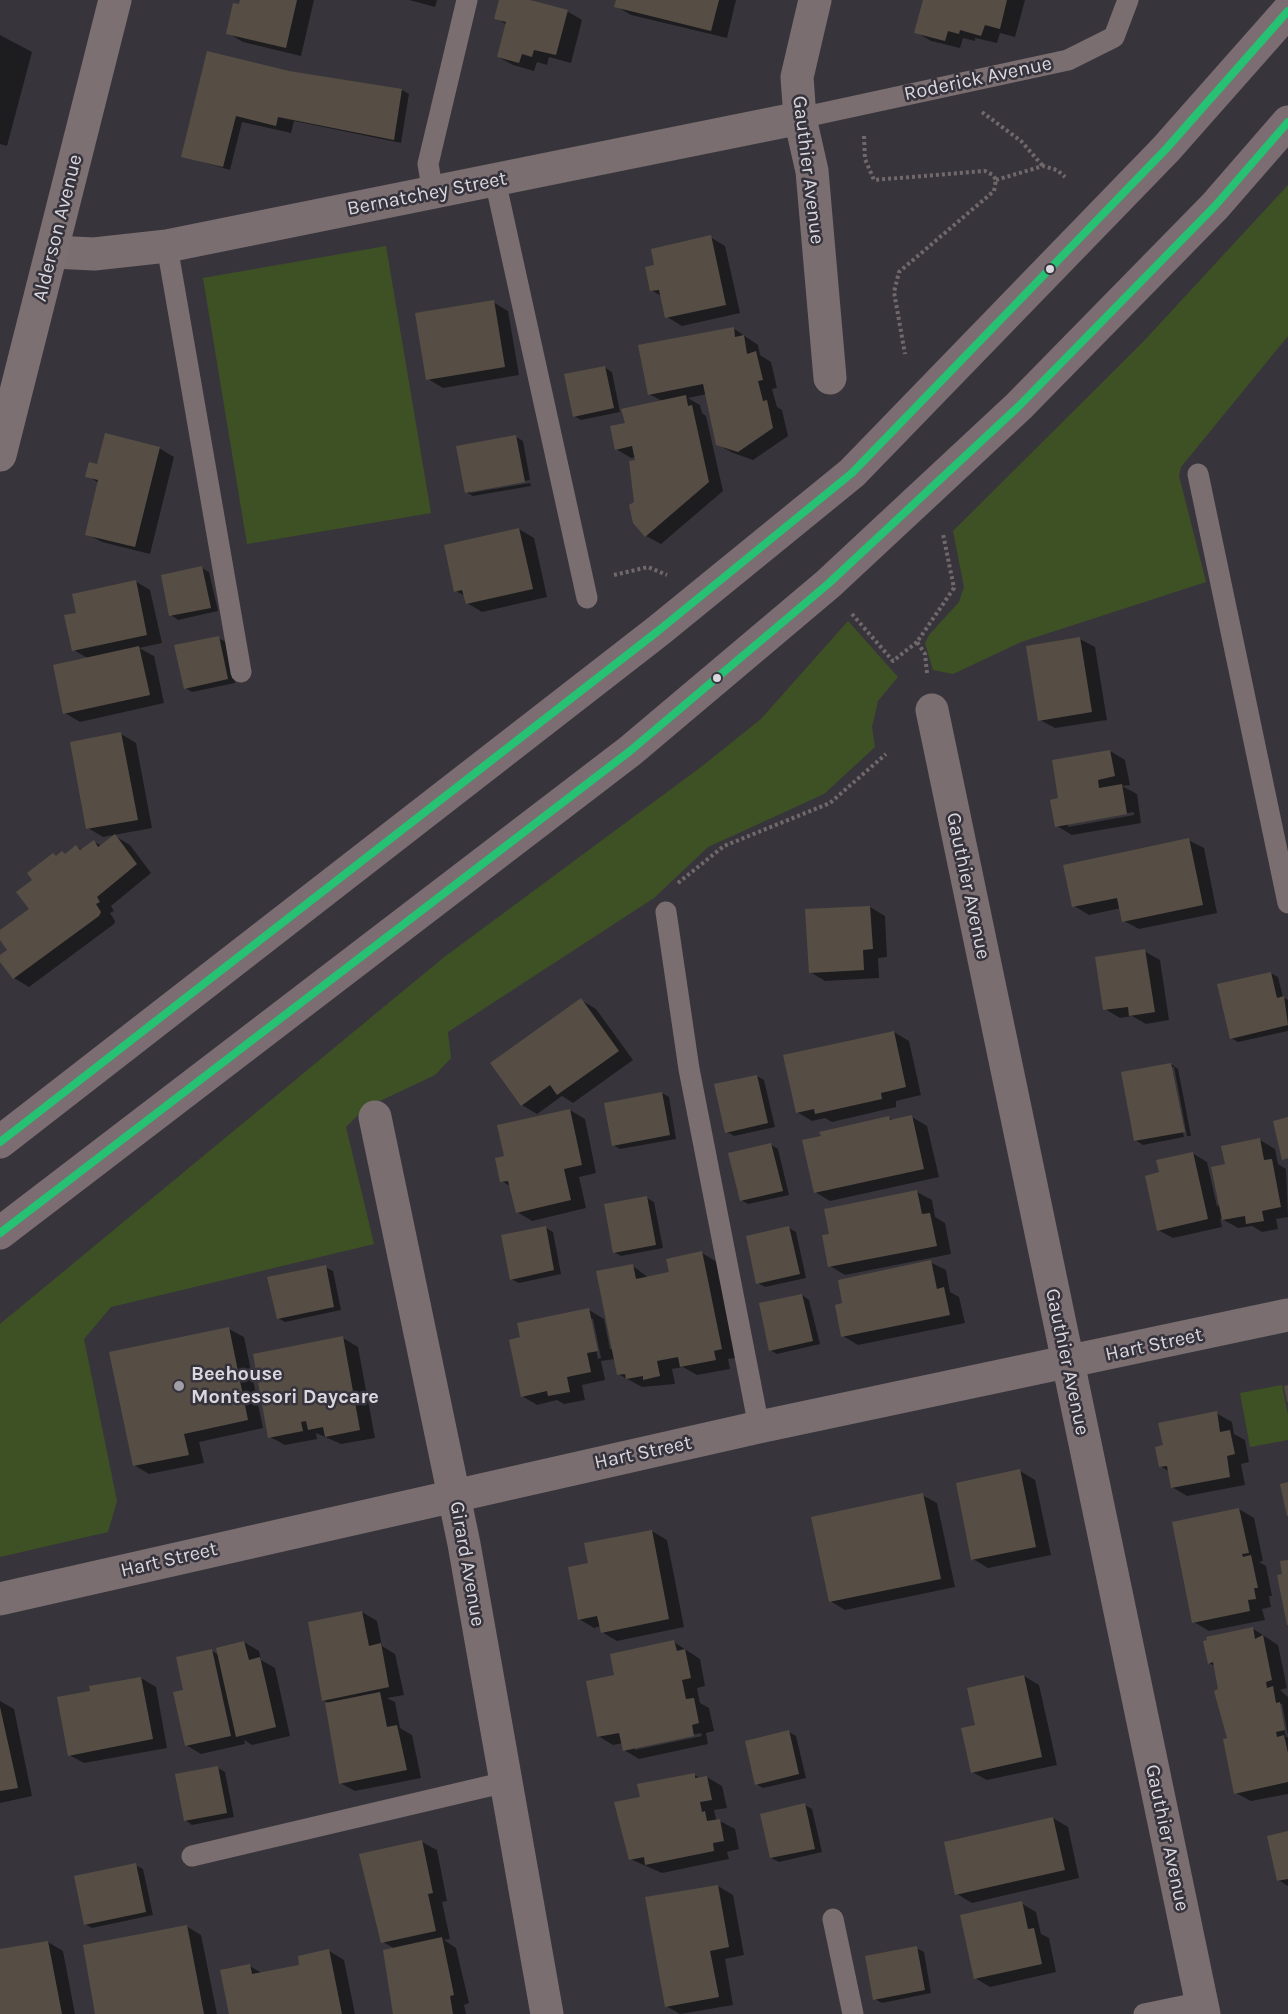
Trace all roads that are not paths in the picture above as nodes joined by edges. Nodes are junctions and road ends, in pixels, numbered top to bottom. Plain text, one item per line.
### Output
1 (115, 0) edge
2 (467, 0) edge
3 (815, 0) edge
4 (1128, 0) edge
5 (1288, 11) edge
6 (800, 118) junction
7 (1288, 122) edge
8 (495, 180) junction
9 (433, 193) junction
10 (167, 246) junction
11 (53, 252) junction
12 (830, 378) dead end
13 (0, 455) edge
14 (1198, 474) dead end
15 (585, 590) road end
16 (241, 672) dead end
17 (932, 710) road end
18 (1288, 903) edge
19 (666, 912) road end
20 (375, 1117) dead end
21 (0, 1142) edge
22 (0, 1233) edge
23 (1288, 1315) edge
24 (1068, 1363) junction
25 (759, 1427) junction
26 (455, 1495) junction
27 (0, 1599) edge
28 (506, 1782) junction
29 (192, 1856) dead end
30 (832, 1919) dead end
31 (1203, 2008) edge
32 (547, 2014) edge
33 (853, 2014) edge
34 (1144, 2014) edge

1 - 11 street, Alderson Avenue
2 - 9 lane
3 - 6 street, Gauthier Avenue
4 - 6 lane, Roderick Avenue
5 - 21 main road
6 - 8 street, Bernatchey Street
6 - 12 street, Gauthier Avenue
7 - 22 main road
8 - 9 street, Bernatchey Street
8 - 15 lane
9 - 10 street, Bernatchey Street
10 - 11 street, Bernatchey Street
10 - 16 lane
11 - 13 street, Alderson Avenue
14 - 18 lane
17 - 24 street, Gauthier Avenue
19 - 25 lane
20 - 26 street, Girard Avenue
23 - 24 street, Hart Street
24 - 25 street, Hart Street
24 - 31 street, Gauthier Avenue
25 - 26 street, Hart Street
26 - 27 street, Hart Street
26 - 28 street, Girard Avenue
28 - 29 lane
28 - 32 street, Girard Avenue
30 - 33 lane
31 - 34 lane

